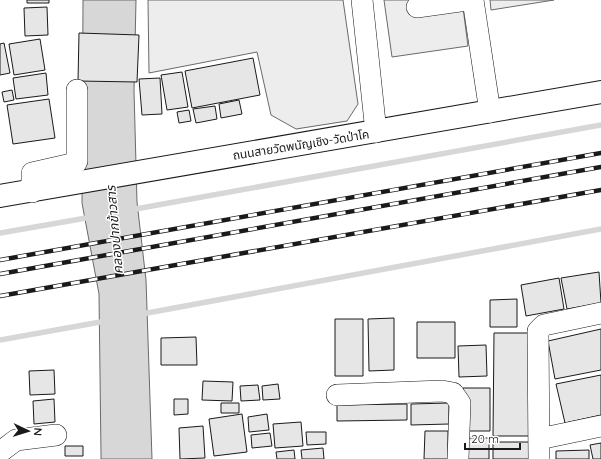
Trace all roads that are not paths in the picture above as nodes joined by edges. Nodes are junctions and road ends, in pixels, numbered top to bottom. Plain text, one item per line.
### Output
1 (362, 0) edge
2 (467, 0) edge
3 (473, 0) edge
4 (417, 7) dead end
5 (77, 90) dead end
6 (601, 92) edge
7 (490, 112) junction
8 (376, 132) junction
9 (32, 192) junction
10 (0, 196) edge
11 (601, 313) edge
12 (337, 395) dead end
13 (601, 426) edge
14 (56, 435) dead end
15 (539, 449) edge
16 (0, 452) edge
17 (458, 459) edge

1 - 8 street
2 - 4 street
3 - 7 street
5 - 9 street
6 - 7 main road, ถนนสายวัดพนัญเชิง-วัดป่าโค
7 - 8 main road, ถนนสายวัดพนัญเชิง-วัดป่าโค
8 - 9 main road, ถนนสายวัดพนัญเชิง-วัดป่าโค
9 - 10 main road, ถนนสายวัดพนัญเชิง-วัดป่าโค
11 - 15 street
12 - 17 street
13 - 15 street
14 - 16 street

